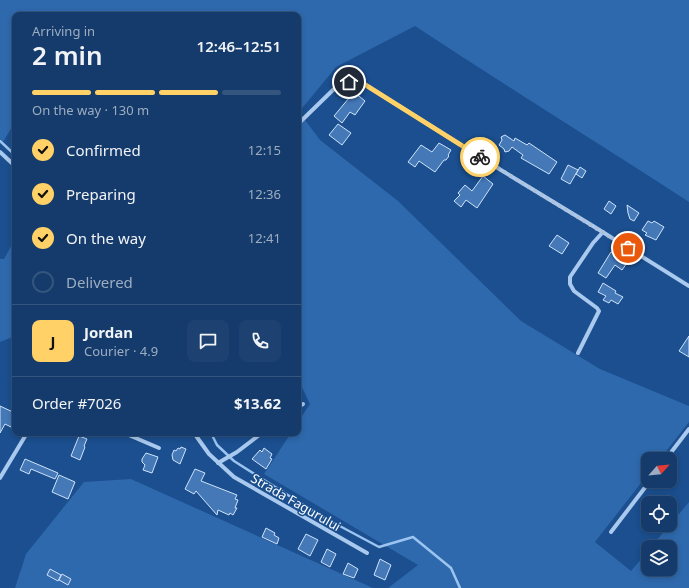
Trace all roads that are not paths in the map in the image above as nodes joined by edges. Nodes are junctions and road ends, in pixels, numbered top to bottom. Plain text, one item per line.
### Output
1 (301, 121) edge
2 (0, 152) edge
3 (12, 163) edge
4 (603, 232) junction
5 (689, 286) edge
6 (578, 353) dead end
7 (689, 429) edge
8 (25, 436) edge
9 (131, 436) edge
10 (196, 436) edge
11 (258, 436) edge
12 (159, 448) dead end
13 (671, 452) edge
14 (218, 463) junction
15 (0, 478) edge
16 (645, 488) edge
17 (611, 532) dead end
18 (367, 553) dead end

1 - 4 street
2 - 3 street
4 - 5 street
4 - 6 street
7 - 13 street
8 - 15 street
9 - 12 street
10 - 14 street, Strada Fagurului
11 - 14 street
14 - 18 street, Strada Fagurului
16 - 17 street

